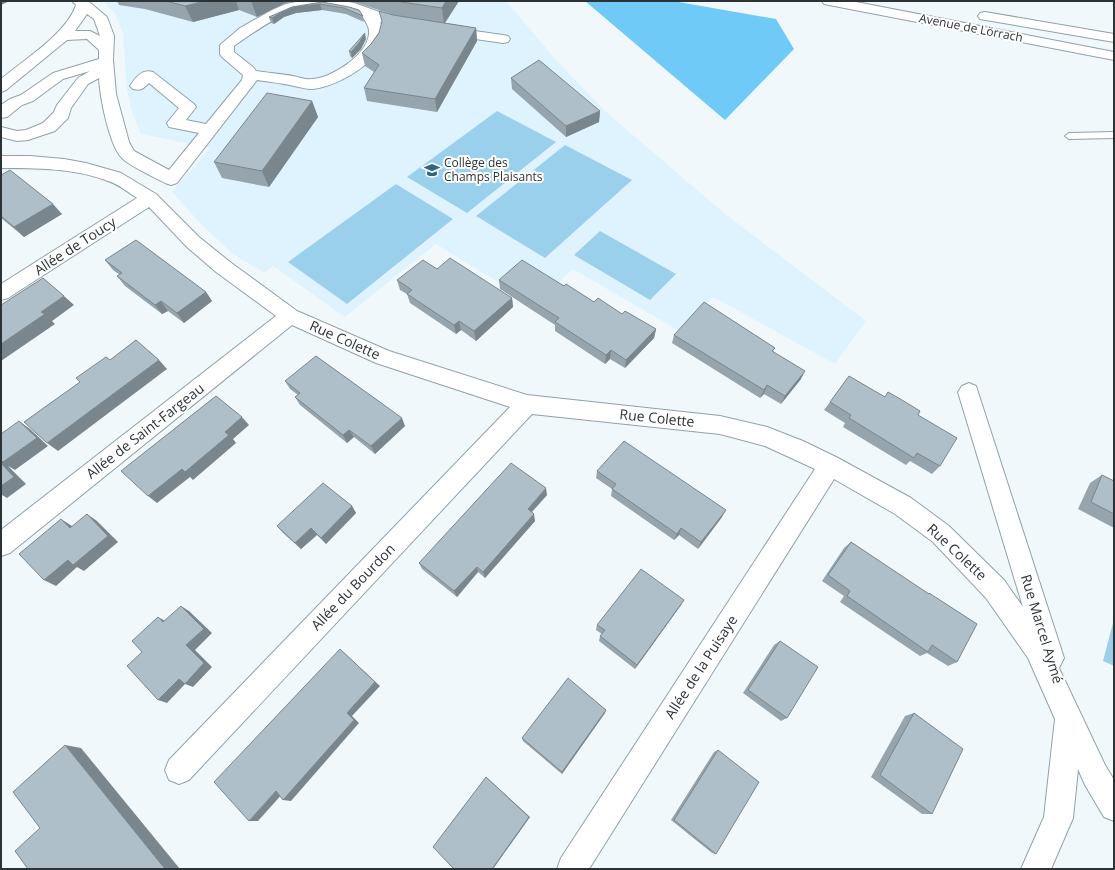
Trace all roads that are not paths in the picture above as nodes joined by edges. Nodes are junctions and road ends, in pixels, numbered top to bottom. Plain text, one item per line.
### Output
1 (829, 1) edge
2 (871, 1) edge
3 (81, 2) edge
4 (921, 5) dead end
5 (368, 14) junction
6 (974, 14) dead end
7 (62, 36) junction
8 (1114, 38) edge
9 (503, 39) dead end
10 (1114, 56) edge
11 (106, 64) junction
12 (251, 75) junction
13 (138, 86) dead end
14 (1, 87) edge
15 (1, 112) edge
16 (210, 130) junction
17 (1, 132) edge
18 (1114, 135) edge
19 (1069, 136) dead end
20 (1, 162) edge
21 (150, 198) junction
22 (1, 293) edge
23 (290, 316) junction
24 (969, 392) dead end
25 (527, 404) junction
26 (830, 465) junction
27 (1, 545) edge
28 (1069, 716) junction
29 (179, 770) dead end
30 (1114, 807) edge
31 (572, 869) edge
32 (1036, 869) edge

1 - 10 street, Avenue de Lörrach
2 - 4 street, Avenue de Lörrach
3 - 7 street
3 - 11 street
5 - 9 street
5 - 12 street
5 - 12 street
6 - 8 street, Avenue de Lörrach
7 - 11 street
7 - 14 street
11 - 15 street
11 - 16 street
11 - 17 street
12 - 16 street
13 - 16 street
18 - 19 lane
20 - 21 street, Rue Colette
21 - 22 street, Allée de Toucy
21 - 23 street, Rue Colette
23 - 25 street, Rue Colette
23 - 27 street, Allée de Saint-Fargeau
24 - 28 street, Rue Marcel Aymé
25 - 26 street, Rue Colette
25 - 29 street, Allée du Bourdon
26 - 28 street, Rue Colette
26 - 31 street, Allée de la Puisaye
28 - 30 street, Rue Colette
28 - 32 street, Rue Marcel Aymé

